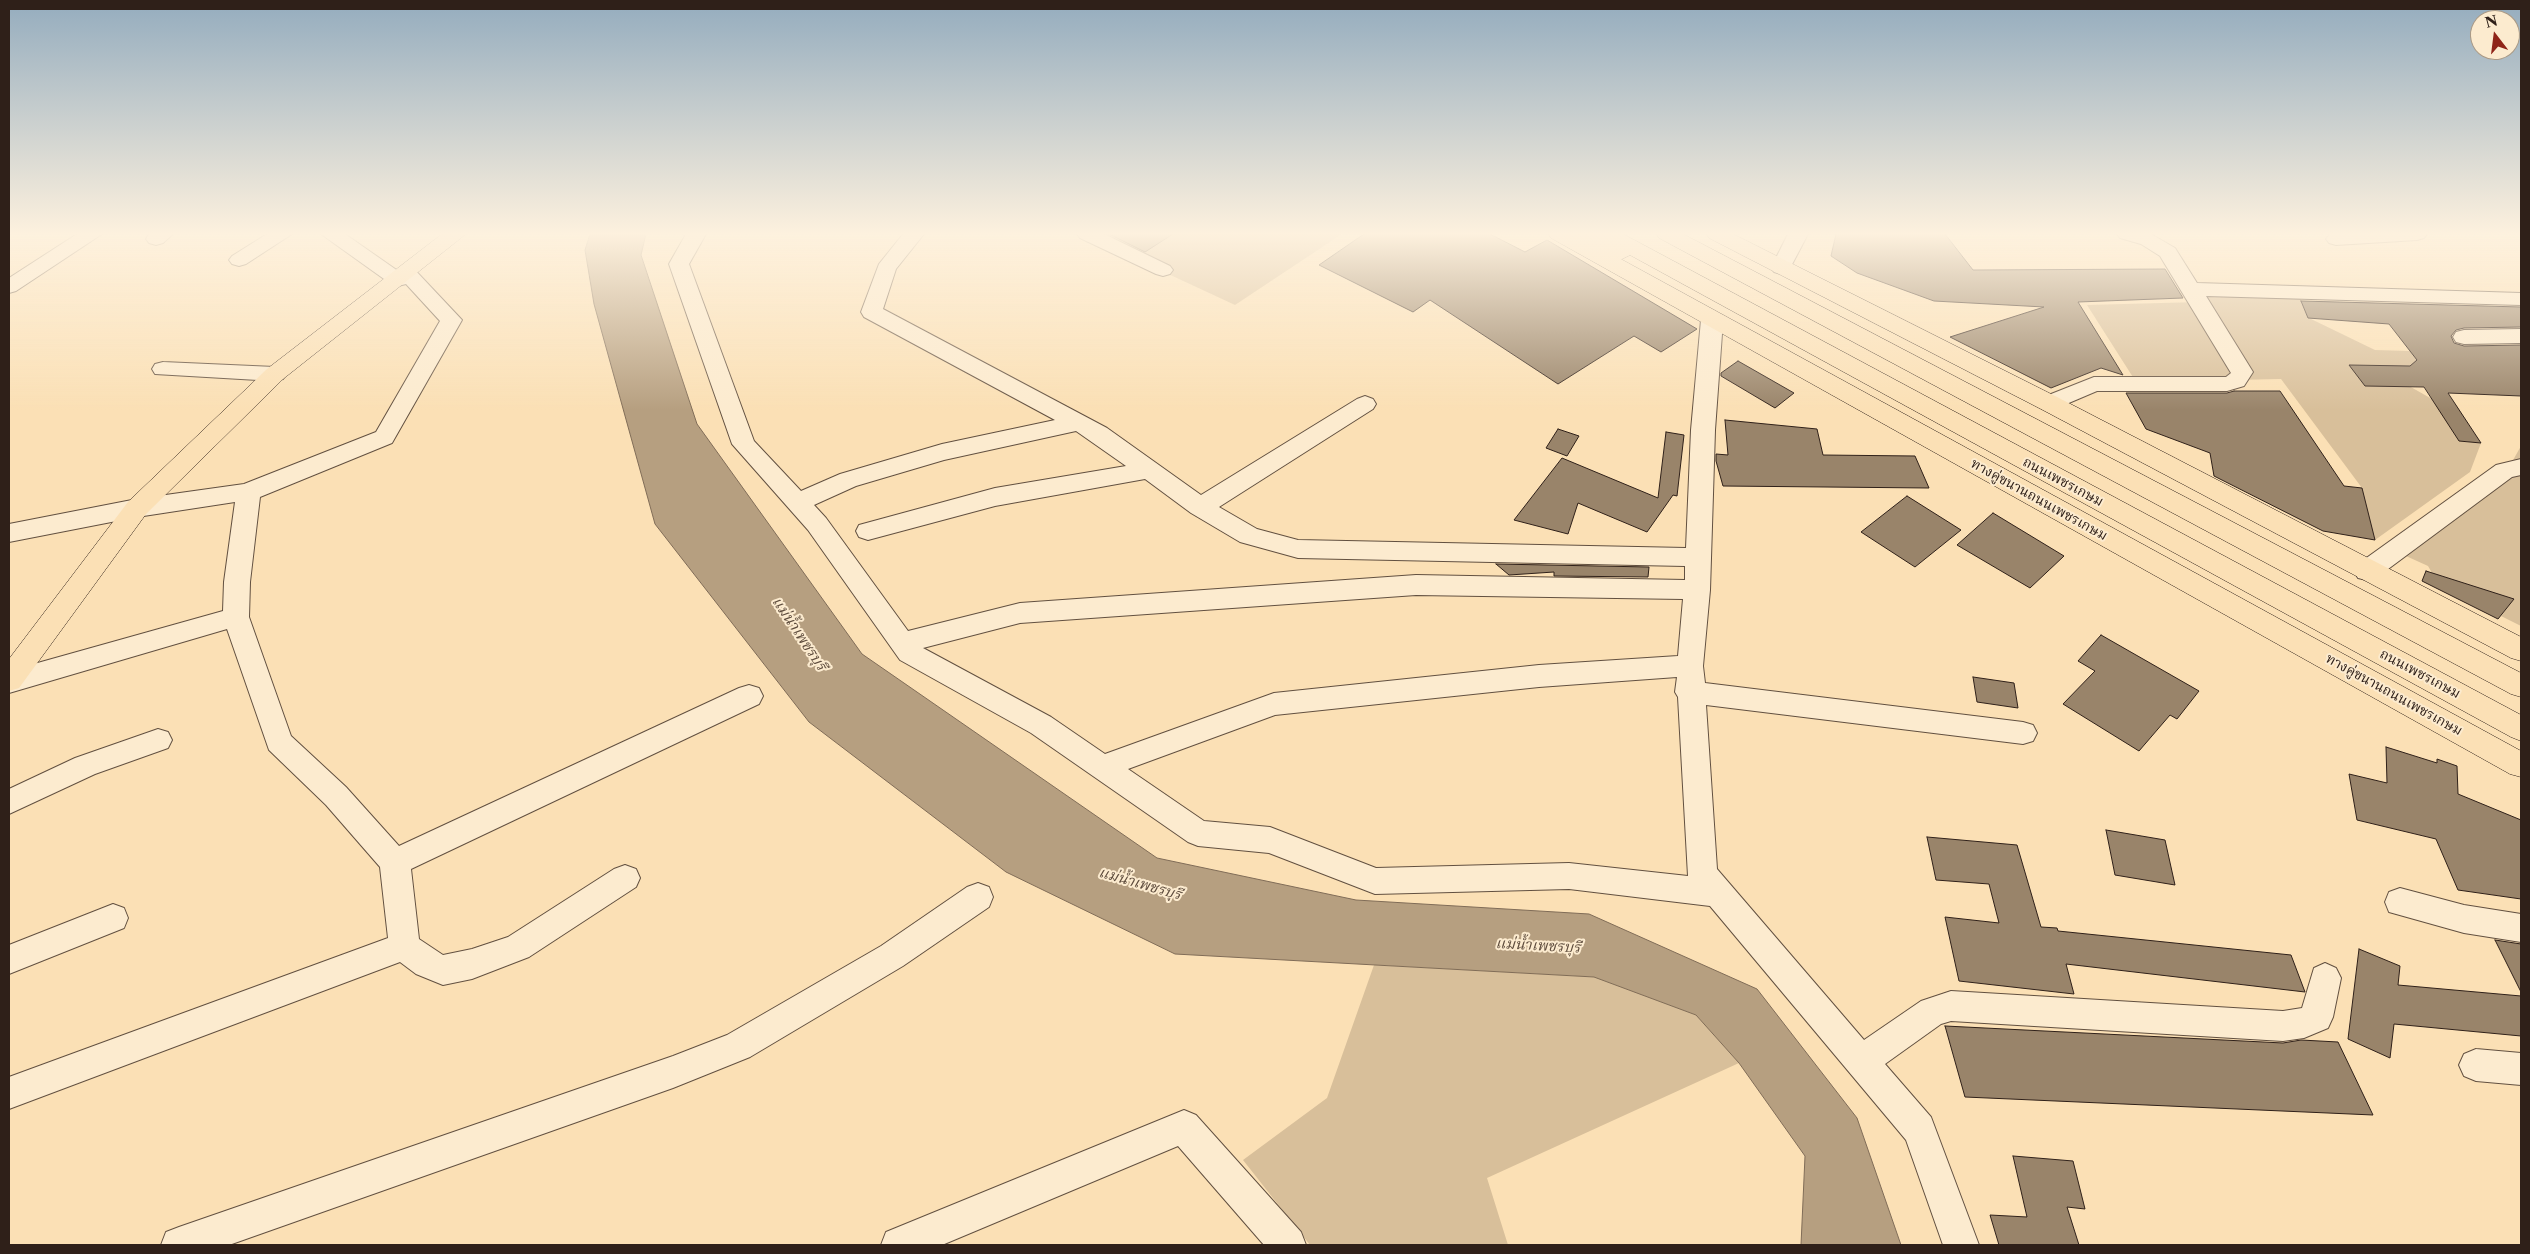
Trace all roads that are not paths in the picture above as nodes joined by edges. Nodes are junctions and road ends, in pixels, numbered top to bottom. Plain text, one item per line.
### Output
1 (381, 293) edge
2 (421, 293) edge
3 (689, 293) edge
4 (878, 293) edge
5 (1663, 293) edge
6 (1704, 293) edge
7 (1713, 293) edge
8 (1796, 293) edge
9 (1830, 293) edge
10 (2194, 293) edge
11 (2291, 293) edge
12 (2521, 299) edge
13 (2500, 300) junction
14 (1712, 320) junction
15 (2521, 320) edge
16 (1771, 324) junction
17 (2521, 336) edge
18 (2464, 338) dead end
19 (163, 369) dead end
20 (275, 374) junction
21 (2049, 403) junction
22 (1365, 404) dead end
23 (1078, 423) junction
24 (2521, 467) edge
25 (1148, 470) junction
26 (248, 492) junction
27 (2159, 494) junction
28 (798, 503) junction
29 (138, 508) junction
30 (1200, 508) junction
31 (868, 531) dead end
32 (9, 533) edge
33 (1698, 557) junction
34 (2368, 571) junction
35 (1697, 590) junction
36 (236, 616) junction
37 (902, 644) junction
38 (2521, 650) edge
39 (2401, 664) junction
40 (2521, 672) edge
41 (1690, 679) junction
42 (9, 681) edge
43 (2521, 686) edge
44 (749, 696) dead end
45 (2521, 728) edge
46 (2023, 733) dead end
47 (2521, 735) edge
48 (158, 740) dead end
49 (2521, 765) edge
50 (1102, 767) junction
51 (9, 802) edge
52 (395, 862) junction
53 (625, 878) dead end
54 (1718, 893) junction
55 (978, 897) dead end
56 (2400, 902) dead end
57 (113, 918) dead end
58 (2521, 928) edge
59 (404, 946) junction
60 (9, 960) edge
61 (2325, 978) dead end
62 (1864, 1060) junction
63 (2476, 1065) dead end
64 (2521, 1069) edge
65 (9, 1093) edge
66 (179, 1245) edge
67 (899, 1245) edge
68 (1288, 1245) edge
69 (1961, 1245) edge

1 - 20 main road
2 - 26 street
3 - 28 street
4 - 23 street
5 - 14 main road, ทางคู่ขนานถนนเพชรเกษม
6 - 16 main road
7 - 16 main road, ถนนเพชรเกษม
8 - 27 main road
9 - 21 main road
10 - 21 street
11 - 13 street
12 - 13 street
13 - 15 street
14 - 33 street
14 - 49 main road, ทางคู่ขนานถนนเพชรเกษม
16 - 39 main road, ถนนเพชรเกษม
17 - 18 street
19 - 20 street
20 - 29 main road
21 - 34 main road
22 - 30 street
23 - 25 street
23 - 28 street
24 - 34 street
25 - 30 street
25 - 31 street
26 - 29 street
26 - 36 street
27 - 40 main road
27 - 43 main road
28 - 37 street
29 - 32 street
29 - 42 main road
30 - 33 street
33 - 35 street
34 - 38 main road
35 - 37 street
35 - 41 street
36 - 42 street
36 - 52 street
37 - 50 street
39 - 45 main road, ถนนเพชรเกษม
39 - 47 main road
41 - 46 street
41 - 50 street
41 - 54 street
44 - 52 street
48 - 51 street
50 - 54 street
52 - 59 street
53 - 59 street
54 - 62 street
55 - 66 street
56 - 58 street
57 - 60 street
59 - 65 street
61 - 62 street
62 - 69 street
63 - 64 street
67 - 68 street

